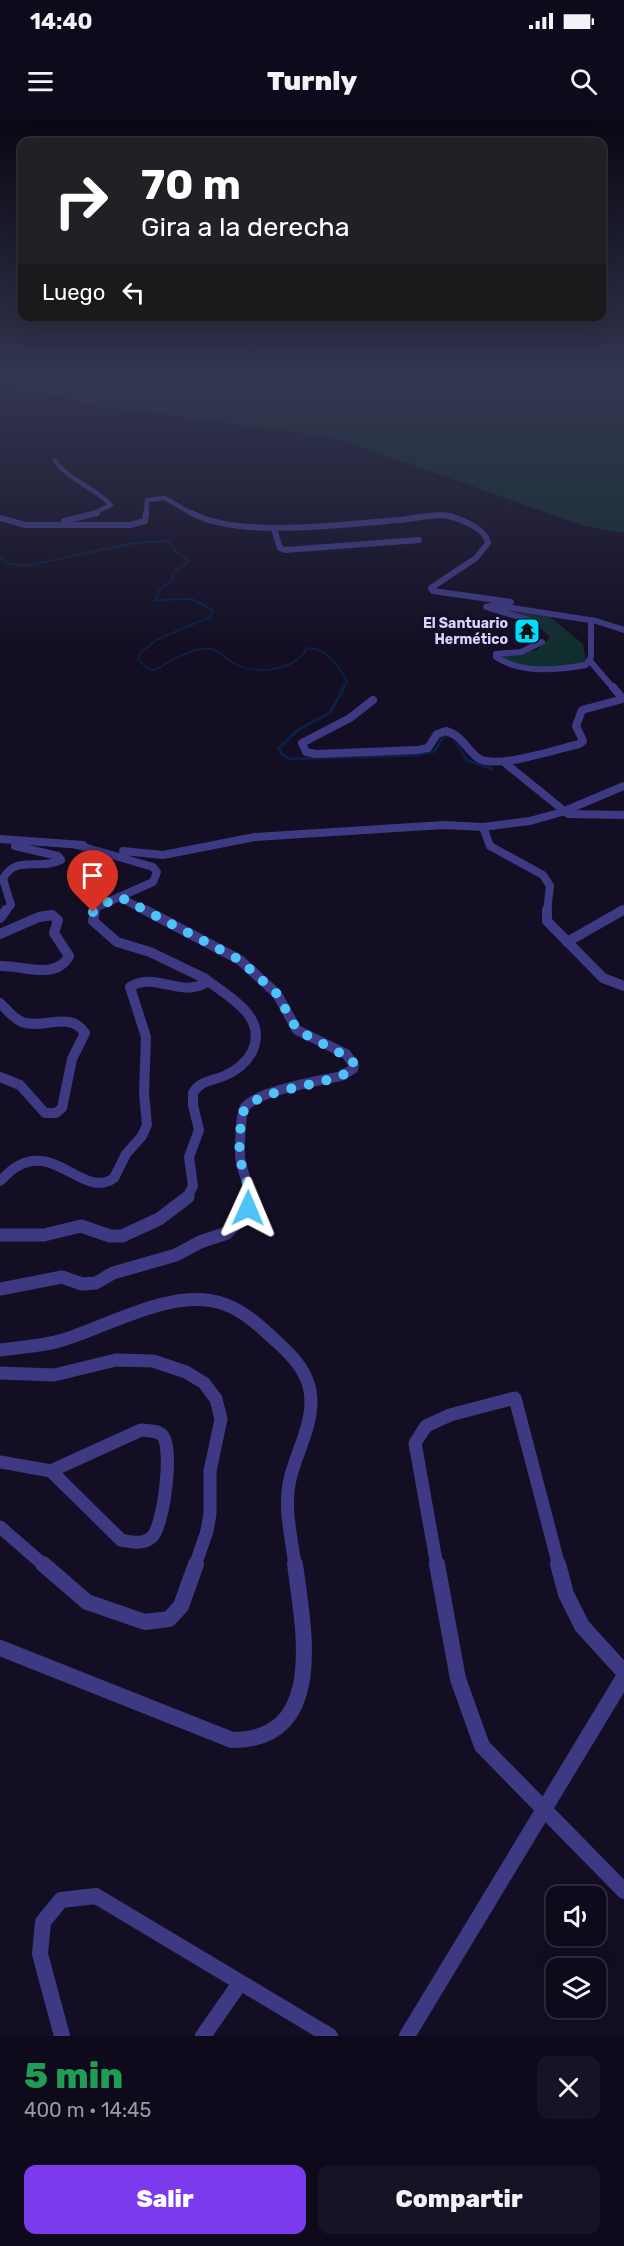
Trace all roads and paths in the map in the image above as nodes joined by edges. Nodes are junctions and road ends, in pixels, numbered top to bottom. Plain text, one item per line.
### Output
1 (60, 468) edge
2 (0, 518) edge
3 (15, 524) junction
4 (274, 529) junction
5 (419, 540) dead end
6 (511, 602) dead end
7 (529, 620) dead end
8 (591, 620) junction
9 (624, 630) edge
10 (542, 642) dead end
11 (590, 661) junction
12 (373, 700) dead end
13 (505, 763) junction
14 (624, 786) edge
15 (562, 812) junction
16 (624, 815) edge
17 (483, 827) junction
18 (0, 840) edge
19 (77, 844) junction
20 (0, 845) edge
21 (120, 897) junction
22 (624, 910) edge
23 (0, 918) edge
24 (0, 934) edge
25 (567, 942) junction
26 (0, 966) edge
27 (204, 978) junction
28 (624, 986) edge
29 (0, 1003) edge
30 (0, 1077) edge
31 (0, 1181) edge
32 (0, 1235) edge
33 (0, 1289) edge
34 (0, 1350) edge
35 (0, 1373) edge
36 (0, 1462) edge
37 (51, 1471) junction
38 (0, 1527) edge
39 (0, 1648) edge
40 (624, 1672) edge
41 (624, 1677) edge
42 (545, 1808) junction
43 (624, 1891) edge
44 (240, 1983) junction
45 (62, 2036) edge
46 (203, 2036) edge
47 (330, 2036) edge
48 (407, 2036) edge

1 - 3 street
2 - 3 street
3 - 4 street
4 - 5 street
4 - 6 street
7 - 8 street
8 - 9 street
8 - 11 street
10 - 11 street
11 - 13 street
12 - 13 street
13 - 15 street
14 - 15 street
15 - 16 street
15 - 17 street
17 - 19 street
17 - 25 street
18 - 19 street
19 - 21 street
20 - 23 street
21 - 27 street
21 - 33 street
22 - 25 street
24 - 26 street
25 - 28 street
27 - 31 street
27 - 32 street
29 - 30 street
34 - 39 street
35 - 38 street
36 - 37 street
37 - 37 street
40 - 42 street
41 - 42 street
42 - 43 street
42 - 48 street
44 - 45 street
44 - 46 street
44 - 47 street

